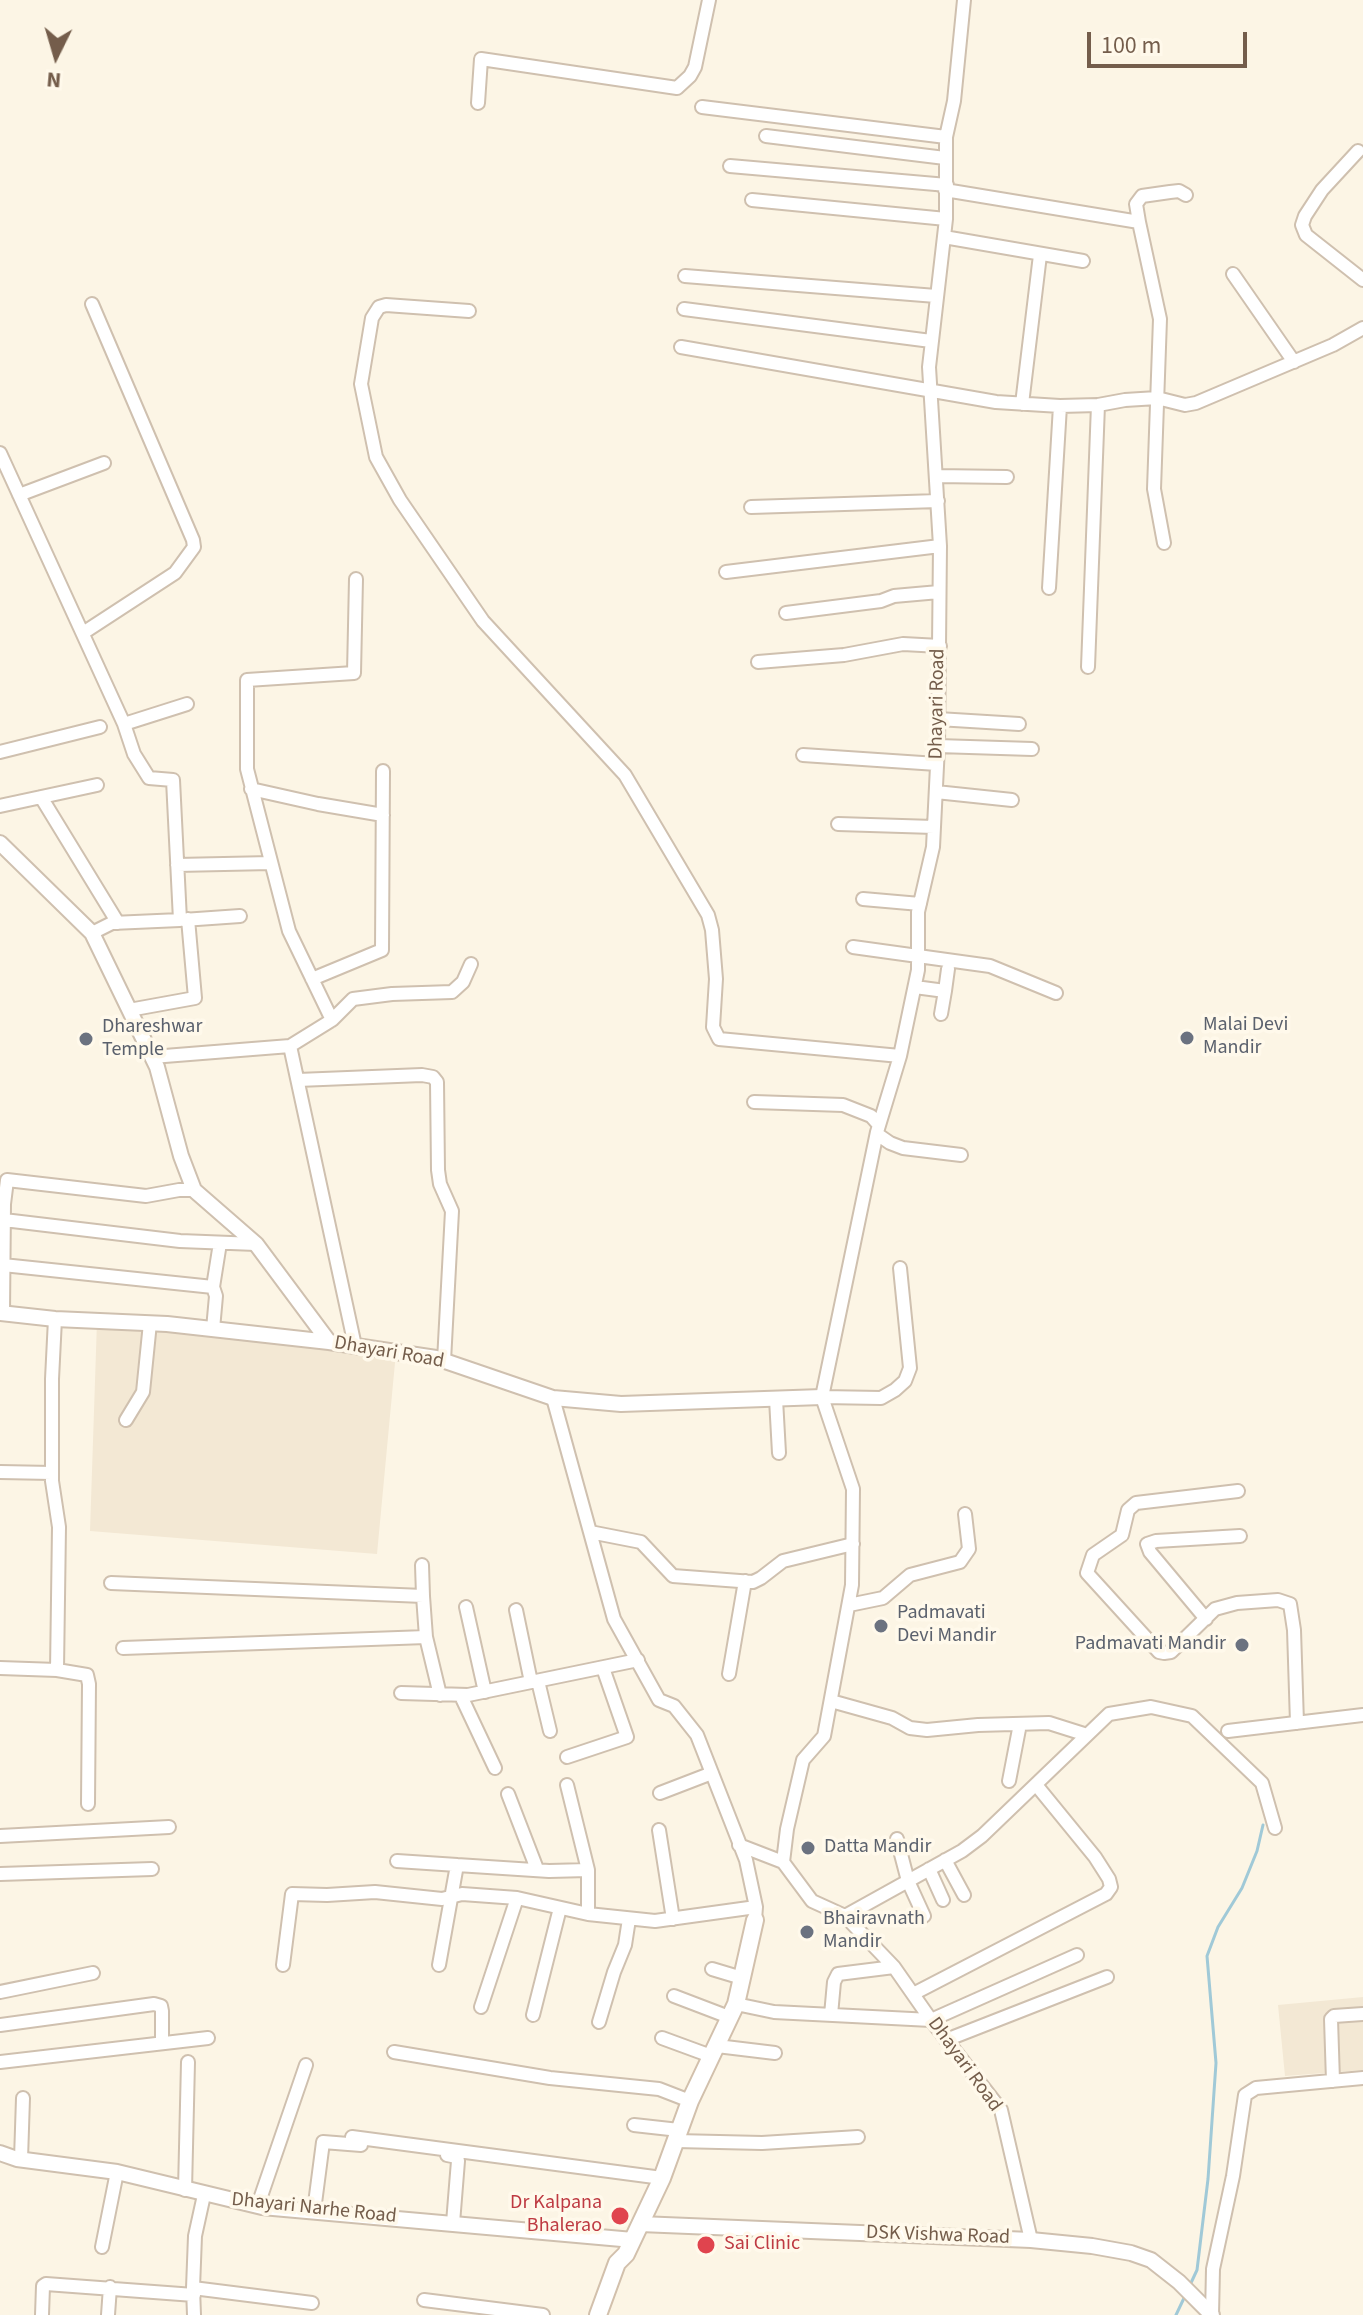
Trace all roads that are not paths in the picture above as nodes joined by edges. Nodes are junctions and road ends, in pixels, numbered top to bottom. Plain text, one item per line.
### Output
1 (709, 0) edge
2 (964, 0) edge
3 (478, 103) dead end
4 (702, 107) dead end
5 (766, 136) dead end
6 (946, 137) junction
7 (1358, 151) dead end
8 (945, 158) junction
9 (730, 166) dead end
10 (946, 188) junction
11 (1186, 195) dead end
12 (752, 200) dead end
13 (946, 219) junction
14 (1139, 222) junction
15 (944, 237) junction
16 (1040, 255) junction
17 (1083, 261) dead end
18 (1233, 274) dead end
19 (685, 276) dead end
20 (1363, 280) edge
21 (936, 296) junction
22 (92, 304) dead end
23 (684, 309) dead end
24 (469, 311) dead end
25 (1363, 328) edge
26 (931, 341) junction
27 (681, 347) dead end
28 (1294, 362) junction
29 (931, 391) junction
30 (1157, 398) junction
31 (1022, 404) junction
32 (1098, 405) junction
33 (1060, 406) junction
34 (0, 453) edge
35 (104, 463) dead end
36 (936, 476) junction
37 (1007, 477) dead end
38 (19, 495) junction
39 (938, 501) junction
40 (751, 507) dead end
41 (1164, 543) dead end
42 (940, 546) junction
43 (726, 572) dead end
44 (356, 579) dead end
45 (1049, 588) dead end
46 (939, 592) junction
47 (786, 613) dead end
48 (83, 633) junction
49 (940, 646) junction
50 (758, 662) dead end
51 (1088, 667) dead end
52 (187, 704) dead end
53 (938, 719) junction
54 (124, 724) junction
55 (1019, 724) dead end
56 (100, 727) dead end
57 (938, 746) junction
58 (1032, 749) dead end
59 (0, 752) edge
60 (803, 755) dead end
61 (937, 764) junction
62 (383, 771) dead end
63 (97, 785) dead end
64 (251, 789) junction
65 (936, 792) junction
66 (41, 797) junction
67 (1012, 800) dead end
68 (0, 806) edge
69 (383, 815) junction
70 (838, 824) dead end
71 (934, 827) junction
72 (0, 843) edge
73 (271, 863) junction
74 (177, 865) junction
75 (863, 899) dead end
76 (920, 904) junction
77 (240, 916) dead end
78 (184, 920) junction
79 (118, 923) junction
80 (92, 933) junction
81 (853, 947) dead end
82 (918, 956) junction
83 (471, 964) dead end
84 (948, 969) dead end
85 (312, 979) junction
86 (915, 987) junction
87 (945, 991) junction
88 (1056, 993) dead end
89 (129, 1010) junction
90 (941, 1014) dead end
91 (332, 1020) junction
92 (290, 1046) junction
93 (900, 1056) junction
94 (152, 1057) junction
95 (298, 1080) junction
96 (754, 1102) dead end
97 (878, 1130) junction
98 (961, 1155) dead end
99 (194, 1190) junction
100 (2, 1204) edge
101 (4, 1220) junction
102 (220, 1243) junction
103 (256, 1244) junction
104 (3, 1265) junction
105 (900, 1268) dead end
106 (213, 1287) junction
107 (2, 1313) edge
108 (55, 1319) junction
109 (150, 1323) junction
110 (213, 1329) junction
111 (329, 1342) junction
112 (355, 1346) junction
113 (444, 1361) junction
114 (822, 1397) junction
115 (553, 1398) junction
116 (776, 1399) junction
117 (126, 1420) dead end
118 (779, 1453) dead end
119 (0, 1472) edge
120 (52, 1473) junction
121 (1238, 1491) dead end
122 (965, 1514) dead end
123 (590, 1532) junction
124 (1122, 1535) junction
125 (1240, 1536) dead end
126 (853, 1544) junction
127 (1147, 1544) junction
128 (422, 1565) dead end
129 (745, 1581) junction
130 (111, 1583) dead end
131 (423, 1596) junction
132 (849, 1605) junction
133 (466, 1607) dead end
134 (516, 1610) dead end
135 (1206, 1619) junction
136 (426, 1637) junction
137 (123, 1648) dead end
138 (638, 1660) junction
139 (0, 1668) edge
140 (603, 1668) junction
141 (57, 1670) junction
142 (729, 1674) dead end
143 (534, 1682) junction
144 (485, 1692) junction
145 (401, 1693) dead end
146 (440, 1695) junction
147 (461, 1696) junction
148 (831, 1701) junction
149 (1363, 1715) edge
150 (1297, 1723) junction
151 (1020, 1724) junction
152 (550, 1731) dead end
153 (1228, 1731) dead end
154 (1087, 1735) junction
155 (567, 1757) dead end
156 (495, 1768) dead end
157 (712, 1773) junction
158 (1009, 1781) dead end
159 (567, 1785) dead end
160 (1037, 1786) junction
161 (660, 1793) dead end
162 (508, 1794) dead end
163 (88, 1804) dead end
164 (169, 1827) dead end
165 (1275, 1828) dead end
166 (659, 1830) dead end
167 (0, 1836) edge
168 (897, 1839) dead end
169 (739, 1845) junction
170 (945, 1860) junction
171 (397, 1861) dead end
172 (783, 1862) junction
173 (457, 1865) junction
174 (152, 1869) dead end
175 (537, 1869) junction
176 (929, 1869) junction
177 (588, 1870) junction
178 (0, 1874) edge
179 (908, 1881) junction
180 (964, 1895) dead end
181 (517, 1898) junction
182 (449, 1899) junction
183 (943, 1900) dead end
184 (560, 1908) junction
185 (588, 1914) junction
186 (755, 1914) junction
187 (845, 1916) junction
188 (924, 1916) dead end
189 (629, 1919) junction
190 (673, 1919) junction
191 (1077, 1955) dead end
192 (283, 1965) dead end
193 (439, 1965) dead end
194 (894, 1967) junction
195 (712, 1969) dead end
196 (93, 1973) dead end
197 (1107, 1977) dead end
198 (742, 1978) junction
199 (0, 1992) edge
200 (913, 1994) junction
201 (674, 1996) dead end
202 (481, 2007) dead end
203 (732, 2010) junction
204 (1363, 2014) edge
205 (533, 2015) dead end
206 (831, 2015) junction
207 (931, 2020) junction
208 (599, 2022) dead end
209 (0, 2025) edge
210 (208, 2038) dead end
211 (662, 2038) dead end
212 (946, 2040) junction
213 (162, 2043) junction
214 (714, 2051) junction
215 (394, 2052) dead end
216 (775, 2053) dead end
217 (0, 2062) edge
218 (188, 2062) dead end
219 (306, 2065) dead end
220 (1363, 2078) edge
221 (1333, 2081) junction
222 (23, 2098) dead end
223 (690, 2101) junction
224 (634, 2125) dead end
225 (678, 2135) junction
226 (352, 2137) dead end
227 (858, 2137) dead end
228 (0, 2153) edge
229 (21, 2159) junction
230 (117, 2172) junction
231 (662, 2178) junction
232 (185, 2190) junction
233 (204, 2195) junction
234 (258, 2205) junction
235 (314, 2211) junction
236 (453, 2223) junction
237 (640, 2224) junction
238 (1031, 2240) junction
239 (102, 2247) dead end
240 (629, 2247) junction
241 (110, 2287) junction
242 (194, 2292) junction
243 (424, 2300) dead end
244 (312, 2303) dead end
245 (1209, 2312) edge
246 (42, 2315) edge
247 (108, 2315) edge
248 (194, 2315) edge
249 (543, 2315) edge
250 (598, 2315) edge
251 (609, 2315) edge

1 - 3 street
2 - 6 street, Dhayari Road
4 - 6 street
5 - 8 street
6 - 8 street, Dhayari Road
7 - 20 street
8 - 10 street, Dhayari Road
9 - 10 street
10 - 13 street, Dhayari Road
10 - 14 street
11 - 14 street
12 - 13 street
13 - 15 street, Dhayari Road
14 - 30 street
15 - 16 street
15 - 21 street, Dhayari Road
16 - 17 street
16 - 31 street
18 - 28 street
19 - 21 street
21 - 26 street, Dhayari Road
22 - 48 street
23 - 26 street
24 - 93 street
25 - 28 street
26 - 29 street, Dhayari Road
27 - 29 street
28 - 30 street
29 - 31 street
29 - 36 street, Dhayari Road
30 - 32 street
30 - 41 street
31 - 33 street
32 - 33 street
32 - 51 street
33 - 45 street
34 - 38 street
35 - 38 street
36 - 37 street
36 - 39 street, Dhayari Road
38 - 48 street
39 - 40 street
39 - 42 street, Dhayari Road
42 - 43 street
42 - 46 street, Dhayari Road
44 - 64 street
46 - 47 street
46 - 49 street, Dhayari Road
48 - 54 street
49 - 50 street
49 - 53 street, Dhayari Road
52 - 54 street
53 - 55 street
53 - 57 street, Dhayari Road
54 - 74 street
56 - 59 street
57 - 58 street
57 - 61 street, Dhayari Road
60 - 61 street
61 - 65 street, Dhayari Road
62 - 69 street
63 - 66 street
64 - 69 street
64 - 73 street
65 - 67 street
65 - 71 street, Dhayari Road
66 - 68 street
66 - 79 street
69 - 85 street
70 - 71 street
71 - 76 street, Dhayari Road
72 - 80 street
73 - 74 street
73 - 85 street
74 - 78 street
75 - 76 street
76 - 82 street, Dhayari Road
77 - 78 street
78 - 79 street
78 - 89 street
79 - 80 street
80 - 89 street
81 - 82 street
82 - 86 street, Dhayari Road
82 - 88 street
83 - 91 street
84 - 87 street
85 - 91 street
86 - 87 street
86 - 93 street, Dhayari Road
87 - 90 street
89 - 94 street
91 - 92 street
92 - 94 street
92 - 95 street
93 - 97 street, Dhayari Road
94 - 99 street
95 - 112 street
95 - 113 street
96 - 97 street
97 - 98 street
97 - 114 street, Dhayari Road
99 - 100 street
99 - 103 street
100 - 101 street
101 - 102 street
101 - 104 street
102 - 103 street
102 - 106 street
103 - 111 street
104 - 106 street
104 - 107 street
105 - 114 street
106 - 110 street
107 - 108 street, Dhayari Road
108 - 109 street, Dhayari Road
108 - 120 street
109 - 110 street, Dhayari Road
109 - 117 street
110 - 111 street, Dhayari Road
111 - 112 street, Dhayari Road
112 - 113 street, Dhayari Road
113 - 115 street, Dhayari Road
114 - 116 street, Dhayari Road
114 - 126 street
115 - 116 street, Dhayari Road
115 - 123 street
116 - 118 street
119 - 120 street
120 - 141 street
121 - 124 street
122 - 132 street
123 - 129 street
123 - 138 street
124 - 127 street
124 - 135 street
125 - 127 street
126 - 129 street
126 - 132 street
127 - 135 street
128 - 131 street
129 - 142 street
130 - 131 street
131 - 136 street
132 - 148 street
133 - 144 street
134 - 143 street
135 - 150 street
136 - 137 street
136 - 146 street
138 - 140 street
138 - 157 street
139 - 141 street
140 - 143 street
140 - 155 street
141 - 163 street
143 - 144 street
143 - 152 street
144 - 147 street
145 - 146 street
146 - 147 street
147 - 156 street
148 - 151 street
148 - 172 street
149 - 150 street
150 - 153 street
151 - 154 street
151 - 158 street
154 - 160 street
154 - 165 street
157 - 161 street
157 - 169 street
159 - 177 street
160 - 170 street
160 - 200 street
162 - 175 street
164 - 167 street
166 - 190 street
168 - 179 street
169 - 172 street
169 - 186 street
170 - 176 street
170 - 180 street
171 - 173 street
172 - 187 street, Dhayari Road
173 - 175 street
173 - 182 street
174 - 178 street
175 - 177 street
176 - 179 street
176 - 183 street
177 - 185 street
179 - 187 street
179 - 188 street
181 - 182 street
181 - 184 street
181 - 202 street
182 - 192 street
182 - 193 street
184 - 185 street
184 - 205 street
185 - 189 street
186 - 190 street
186 - 198 main road
187 - 194 street, Dhayari Road
189 - 190 street
189 - 208 street
191 - 207 street
194 - 200 street, Dhayari Road
194 - 206 street
195 - 198 street
196 - 199 street
197 - 212 street
198 - 203 main road
200 - 207 street, Dhayari Road
201 - 203 street
203 - 206 street
203 - 214 main road
204 - 221 street
206 - 207 street
207 - 212 street, Dhayari Road
209 - 213 street
210 - 213 street
211 - 214 street
212 - 238 street, Dhayari Road
213 - 217 street
214 - 216 street
214 - 223 main road
215 - 223 street
218 - 232 street
219 - 234 street
220 - 221 street
221 - 245 street
222 - 229 street
223 - 225 main road
224 - 225 street
225 - 227 street
225 - 231 main road
226 - 231 street
228 - 229 street, Dhayari Narhe Road
229 - 230 street, Dhayari Narhe Road
230 - 232 street, Dhayari Narhe Road
230 - 239 street
231 - 237 main road
232 - 233 street, Dhayari Narhe Road
233 - 234 street, Dhayari Narhe Road
233 - 242 street
234 - 235 street, Dhayari Narhe Road
235 - 236 street, Dhayari Narhe Road
235 - 236 street
236 - 240 street, Dhayari Narhe Road
237 - 238 street, DSK Vishwa Road
237 - 240 main road
238 - 245 street, DSK Vishwa Road
240 - 250 main road
240 - 251 main road
241 - 242 street
241 - 246 street
241 - 247 street
242 - 244 street
242 - 248 street
243 - 249 street

